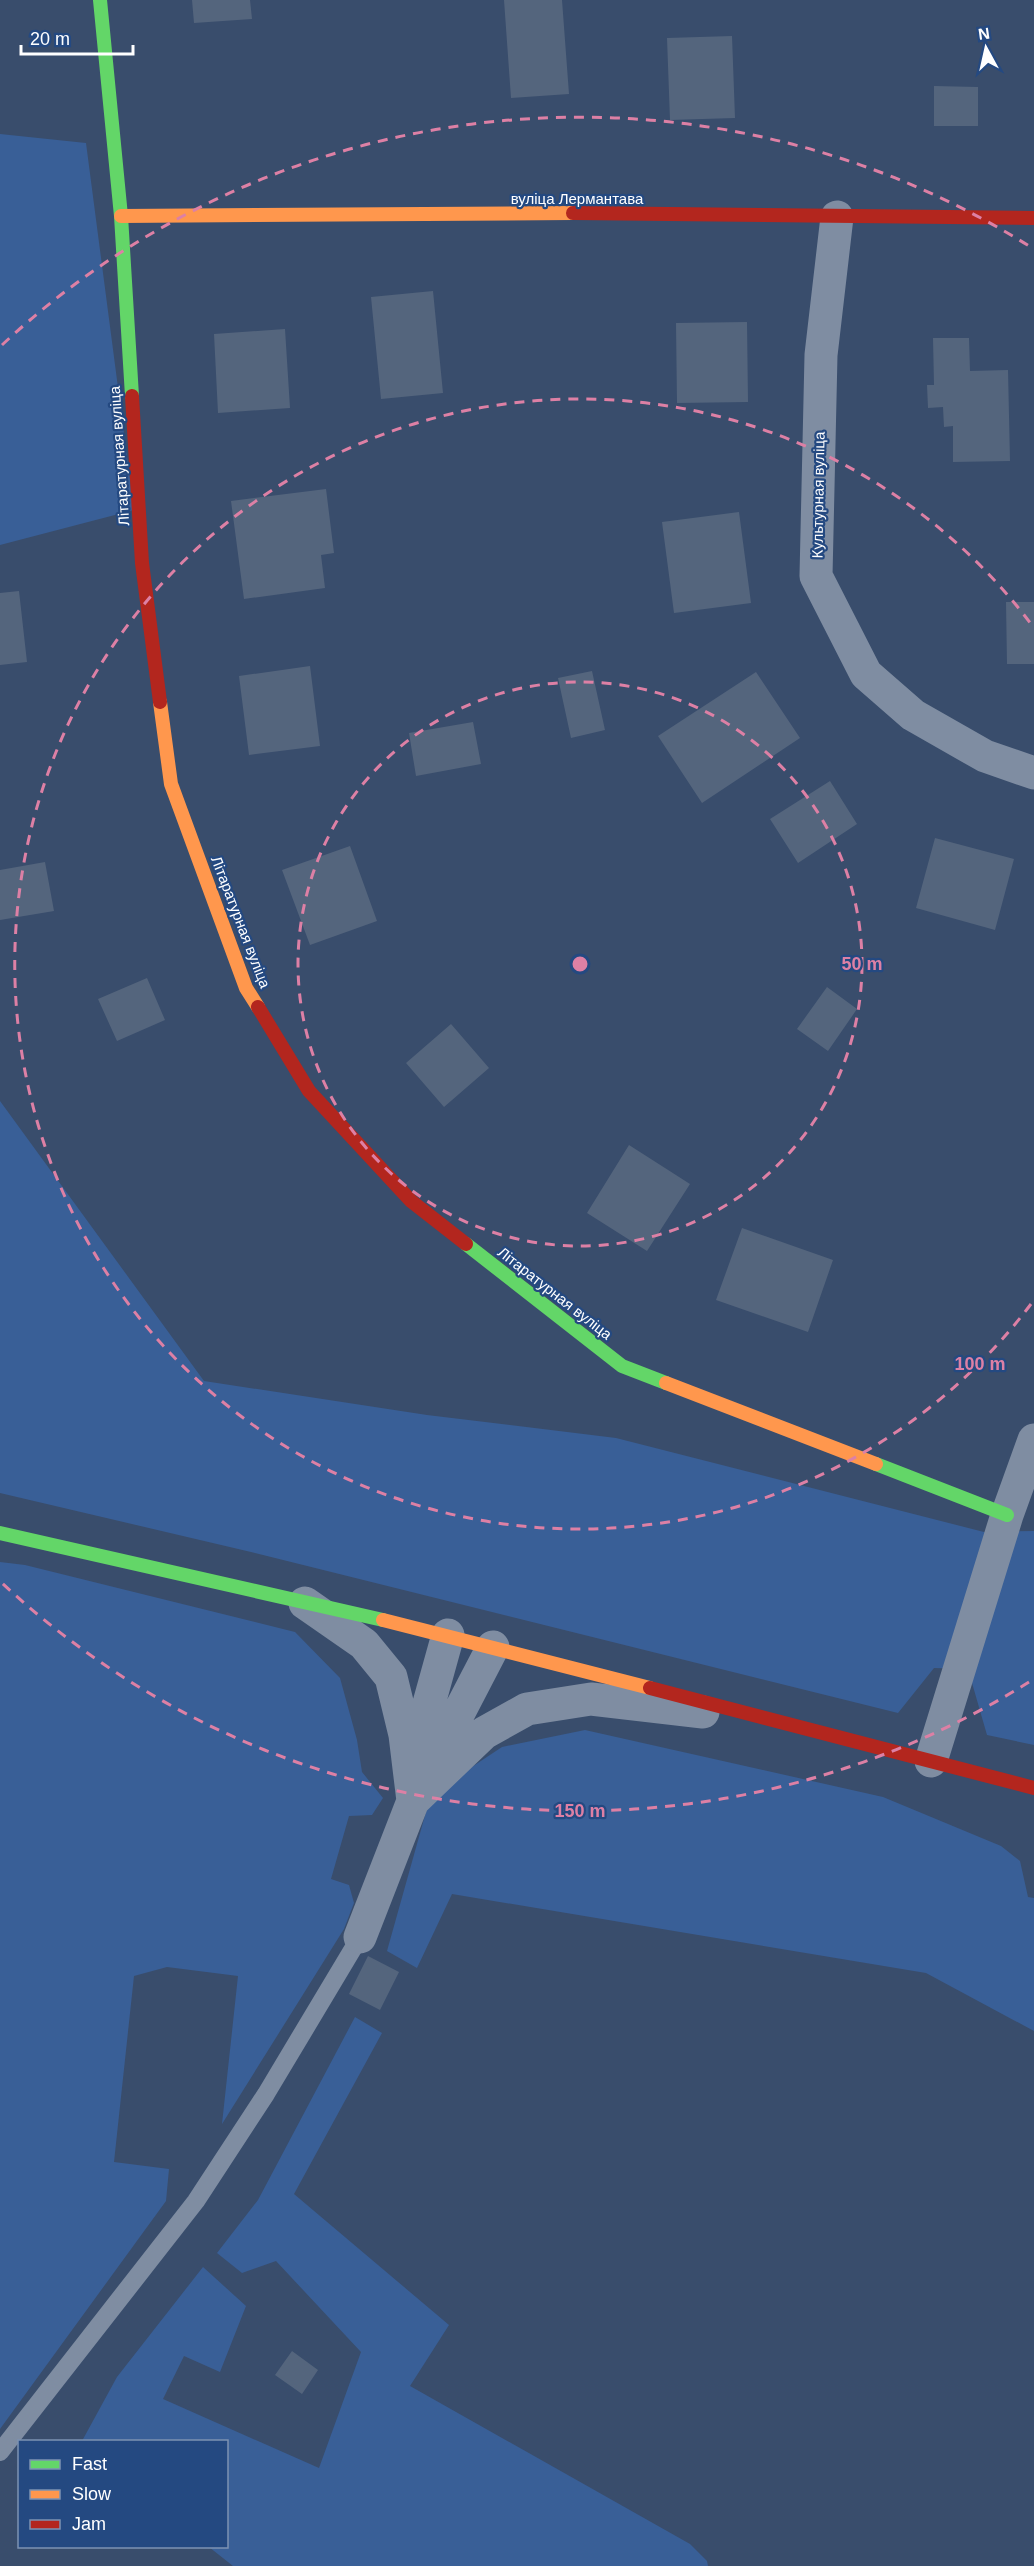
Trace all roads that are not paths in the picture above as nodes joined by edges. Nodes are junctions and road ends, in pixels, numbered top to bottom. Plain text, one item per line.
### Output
1 (100, 0) edge
2 (121, 216) junction
3 (837, 217) junction
4 (1034, 218) edge
5 (1034, 773) edge
6 (1034, 1440) edge
7 (1007, 1515) junction
8 (0, 1533) edge
9 (304, 1602) junction
10 (448, 1635) junction
11 (494, 1647) junction
12 (774, 1721) junction
13 (931, 1761) junction
14 (1034, 1788) edge
15 (413, 1801) junction
16 (360, 1937) joint
17 (0, 2452) edge

1 - 2 street, Літаратурная вуліца
2 - 3 street, вуліца Лермантава
2 - 7 street, Літаратурная вуліца
3 - 4 street, вуліца Лермантава
3 - 5 street, Культурная вуліца
6 - 7 street
7 - 13 street
8 - 9 street
9 - 10 street
9 - 15 street
10 - 11 street
10 - 15 street
11 - 12 street
11 - 15 street
12 - 13 street
12 - 15 street
13 - 14 street
15 - 16 street
16 - 17 lane

